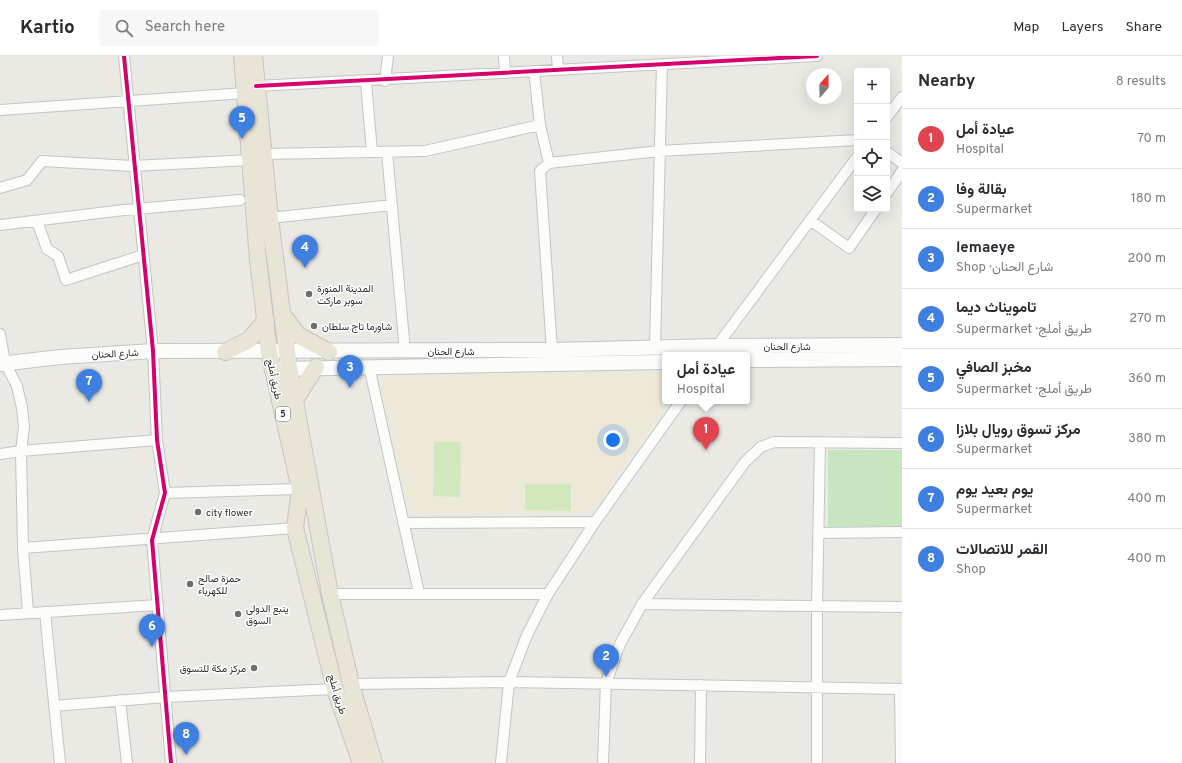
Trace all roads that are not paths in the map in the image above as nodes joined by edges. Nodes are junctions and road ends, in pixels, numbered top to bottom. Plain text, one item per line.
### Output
1 (124, 56) edge
2 (242, 56) edge
3 (254, 56) edge
4 (388, 56) edge
5 (504, 56) edge
6 (557, 56) edge
7 (817, 56) edge
8 (737, 58) edge
9 (608, 61) edge
10 (645, 61) edge
11 (662, 64) junction
12 (558, 69) junction
13 (534, 71) junction
14 (506, 73) junction
15 (385, 80) junction
16 (366, 82) junction
17 (251, 90) junction
18 (902, 97) edge
19 (128, 101) junction
20 (0, 110) edge
21 (890, 113) edge
22 (540, 125) junction
23 (854, 140) edge
24 (659, 151) junction
25 (372, 152) junction
26 (387, 152) junction
27 (890, 154) edge
28 (257, 157) junction
29 (854, 162) edge
30 (549, 163) junction
31 (902, 164) edge
32 (133, 166) junction
33 (902, 171) edge
34 (0, 188) edge
35 (890, 189) edge
36 (240, 200) dead end
37 (392, 205) junction
38 (138, 209) junction
39 (874, 212) edge
40 (270, 218) junction
41 (810, 220) junction
42 (37, 221) junction
43 (0, 225) edge
44 (143, 255) junction
45 (282, 315) junction
46 (266, 320) junction
47 (0, 334) edge
48 (902, 345) edge
49 (717, 346) junction
50 (654, 347) junction
51 (552, 350) junction
52 (153, 351) junction
53 (286, 351) junction
54 (406, 351) junction
55 (225, 352) junction
56 (269, 352) junction
57 (329, 352) junction
58 (902, 359) edge
59 (750, 360) edge
60 (662, 362) edge
61 (2, 363) edge
62 (368, 366) junction
63 (316, 367) junction
64 (289, 368) junction
65 (272, 369) junction
66 (296, 398) junction
67 (679, 404) edge
68 (157, 440) junction
69 (820, 443) junction
70 (902, 444) edge
71 (21, 451) junction
72 (0, 454) edge
73 (300, 489) junction
74 (165, 494) junction
75 (595, 522) junction
76 (403, 523) junction
77 (295, 528) junction
78 (902, 532) edge
79 (818, 533) junction
80 (152, 540) junction
81 (23, 548) junction
82 (418, 593) junction
83 (330, 594) junction
84 (548, 594) junction
85 (642, 604) junction
86 (158, 605) junction
87 (817, 606) junction
88 (902, 607) edge
89 (28, 612) junction
90 (45, 612) junction
91 (0, 615) edge
92 (509, 682) junction
93 (351, 684) junction
94 (606, 684) junction
95 (700, 685) junction
96 (816, 687) junction
97 (334, 689) junction
98 (901, 689) edge
99 (165, 697) junction
100 (120, 700) junction
101 (54, 706) junction
102 (60, 763) edge
103 (127, 763) edge
104 (171, 763) edge
105 (361, 763) edge
106 (374, 763) edge
107 (501, 763) edge
108 (603, 763) edge
109 (700, 763) edge
110 (817, 763) edge
111 (901, 763) edge

1 - 19 street
2 - 17 highway, طريق أملج / 5
3 - 17 highway, طريق أملج / 5
4 - 15 street
5 - 14 street
6 - 12 street
7 - 8 street
8 - 11 street
9 - 10 street
9 - 12 street
10 - 11 street
11 - 24 street
12 - 13 street
13 - 14 street
13 - 22 street
14 - 15 street
15 - 16 street
16 - 17 street
16 - 25 street
17 - 19 street
17 - 28 highway, طريق أملج / 5
18 - 21 street
19 - 20 street
19 - 32 street
22 - 26 street
22 - 30 street
23 - 24 street
24 - 30 street
24 - 50 street
25 - 26 street
25 - 28 street
26 - 37 street
27 - 31 street
28 - 32 street
28 - 40 highway, طريق أملج / 5
28 - 46 highway, طريق أملج / 5
29 - 41 street
30 - 51 street
32 - 34 street
32 - 38 street
33 - 35 street
36 - 38 street
37 - 40 street
37 - 54 street
38 - 42 street
38 - 44 street
39 - 41 street
40 - 45 highway, طريق أملج / 5
41 - 49 street
42 - 43 street
42 - 44 street
44 - 52 street
45 - 53 highway, طريق أملج / 5
45 - 57 highway
46 - 55 highway
46 - 56 highway, طريق أملج / 5
47 - 61 street
48 - 49 main road, شارع الحنان
49 - 50 main road, شارع الحنان
50 - 51 main road, شارع الحنان
51 - 54 main road, شارع الحنان
52 - 55 main road, شارع الحنان
52 - 61 main road, شارع الحنان
52 - 68 street
53 - 56 main road, شارع الحنان
53 - 57 main road, شارع الحنان
53 - 64 highway, طريق أملج / 5
54 - 57 main road, شارع الحنان
55 - 56 main road, شارع الحنان
56 - 65 highway, طريق أملج / 5
58 - 59 main road, شارع الحنان
60 - 62 main road, شارع الحنان
61 - 71 street
62 - 63 main road, شارع الحنان
62 - 76 street
63 - 64 main road, شارع الحنان
63 - 66 highway
64 - 65 main road, شارع الحنان
64 - 66 highway, طريق أملج / 5
65 - 73 highway, طريق أملج / 5
66 - 83 highway, طريق أملج / 5
67 - 75 street
68 - 71 street
68 - 74 street
69 - 70 street
69 - 79 street
69 - 85 street
71 - 72 street
71 - 81 street
73 - 74 street
73 - 77 highway, طريق أملج / 5
74 - 80 street
75 - 76 street
75 - 84 street
76 - 82 street
77 - 80 street
77 - 97 highway, طريق أملج / 5
78 - 79 street
79 - 87 street
80 - 81 street
80 - 86 street
81 - 89 street
82 - 83 street
82 - 84 street
83 - 93 highway, طريق أملج / 5
84 - 92 street
85 - 87 street
85 - 94 street
86 - 90 street
86 - 99 street
87 - 88 street
87 - 96 street
89 - 90 street
89 - 91 street
90 - 101 street
92 - 93 street
92 - 94 street
92 - 107 street
93 - 106 highway, طريق أملج / 5
94 - 95 street
94 - 108 street
95 - 96 street
95 - 109 street
96 - 98 street
96 - 110 street
97 - 99 street
97 - 105 highway, طريق أملج / 5
98 - 111 street
99 - 100 street
99 - 104 street
100 - 101 street
100 - 103 street
101 - 102 street

